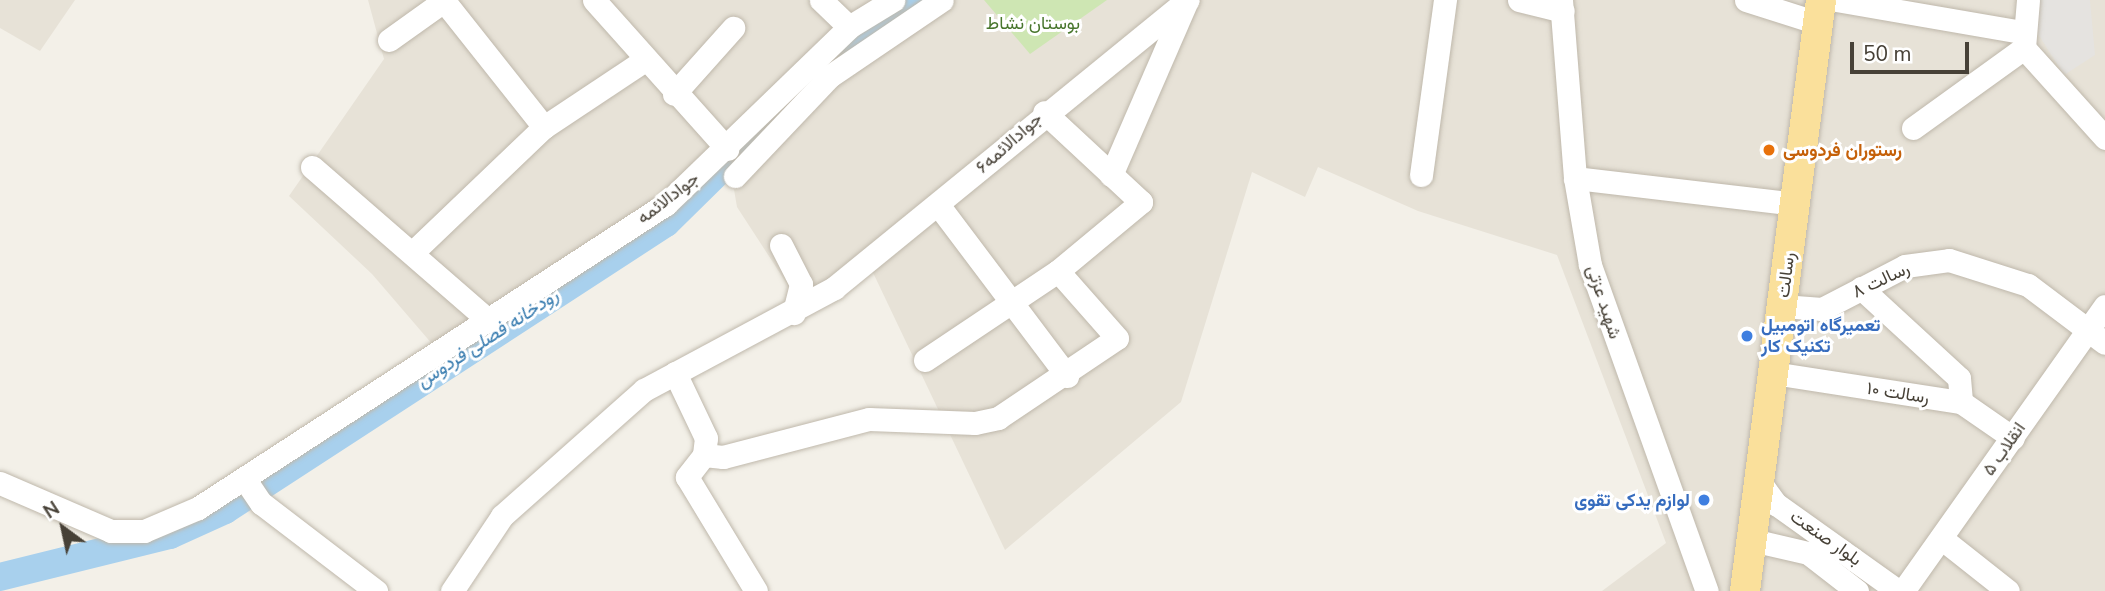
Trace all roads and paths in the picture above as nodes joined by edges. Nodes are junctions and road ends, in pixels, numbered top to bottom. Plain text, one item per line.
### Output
1 (445, 0) edge
2 (594, 0) edge
3 (821, 0) edge
4 (893, 0) edge
5 (942, 0) edge
6 (1187, 0) edge
7 (1445, 0) edge
8 (1520, 0) edge
9 (1746, 0) edge
10 (2028, 0) edge
11 (1562, 5) edge
12 (1825, 8) edge
13 (849, 27) junction
14 (733, 29) dead end
15 (389, 40) dead end
16 (2023, 40) junction
17 (645, 60) junction
18 (674, 94) junction
19 (1044, 112) junction
20 (544, 127) junction
21 (1913, 128) dead end
22 (2105, 138) edge
23 (727, 149) junction
24 (312, 167) dead end
25 (1111, 175) junction
26 (1421, 175) dead end
27 (735, 176) dead end
28 (1576, 178) junction
29 (1795, 204) junction
30 (939, 206) junction
31 (780, 245) dead end
32 (412, 253) junction
33 (1058, 271) junction
34 (1861, 288) junction
35 (1012, 301) junction
36 (1782, 306) junction
37 (2105, 306) edge
38 (794, 313) junction
39 (489, 321) junction
40 (2097, 337) edge
41 (926, 360) dead end
42 (675, 373) junction
43 (1773, 373) junction
44 (1067, 376) junction
45 (1961, 402) junction
46 (2013, 438) junction
47 (704, 455) junction
48 (246, 481) junction
49 (1759, 481) junction
50 (0, 482) edge
51 (1941, 538) junction
52 (1752, 540) junction
53 (376, 591) edge
54 (452, 591) edge
55 (756, 591) edge
56 (1707, 591) edge
57 (1745, 591) edge
58 (1857, 591) edge
59 (1901, 591) edge
60 (2008, 591) edge

1 - 15 street
1 - 20 street
2 - 17 street
3 - 13 street
4 - 13 street, جوادالائمه
5 - 27 street
6 - 19 street, جوادالائمه۶
6 - 25 street
7 - 26 street
8 - 11 street
9 - 12 street
10 - 16 street
11 - 28 street, شهید عزتی
12 - 16 street
12 - 29 main road, رسالت
13 - 23 street, جوادالائمه
14 - 18 street
16 - 21 street
16 - 22 street
17 - 18 street
17 - 20 street
18 - 23 street
19 - 25 street
19 - 30 street, جوادالائمه۶
20 - 32 street
23 - 39 street, جوادالائمه
24 - 32 street
25 - 33 street
28 - 29 street
28 - 56 street, شهید عزتی
29 - 36 main road, رسالت
30 - 35 street
30 - 38 street, جوادالائمه۶
31 - 38 street
32 - 39 street
33 - 35 street
33 - 44 street
34 - 36 street, رسالت ۸
34 - 40 street, رسالت ۸
34 - 45 street
35 - 41 street
35 - 44 street
36 - 43 main road, رسالت
37 - 40 street, انقلاب ۵
38 - 42 street, جوادالائمه۶
39 - 48 street, جوادالائمه
40 - 46 street, انقلاب ۵
42 - 47 street
42 - 54 street, جوادالائمه۶
43 - 45 street, رسالت ۱۰
43 - 49 main road, رسالت
44 - 47 street
45 - 46 street, رسالت ۱۰
46 - 51 street, انقلاب ۵
47 - 55 street
48 - 50 street, جوادالائمه
48 - 53 street
49 - 52 main road, رسالت
49 - 59 street, بلوار صنعت
51 - 59 street, انقلاب ۵
51 - 60 street
52 - 57 main road, رسالت
52 - 58 street, بلوار صنعت

